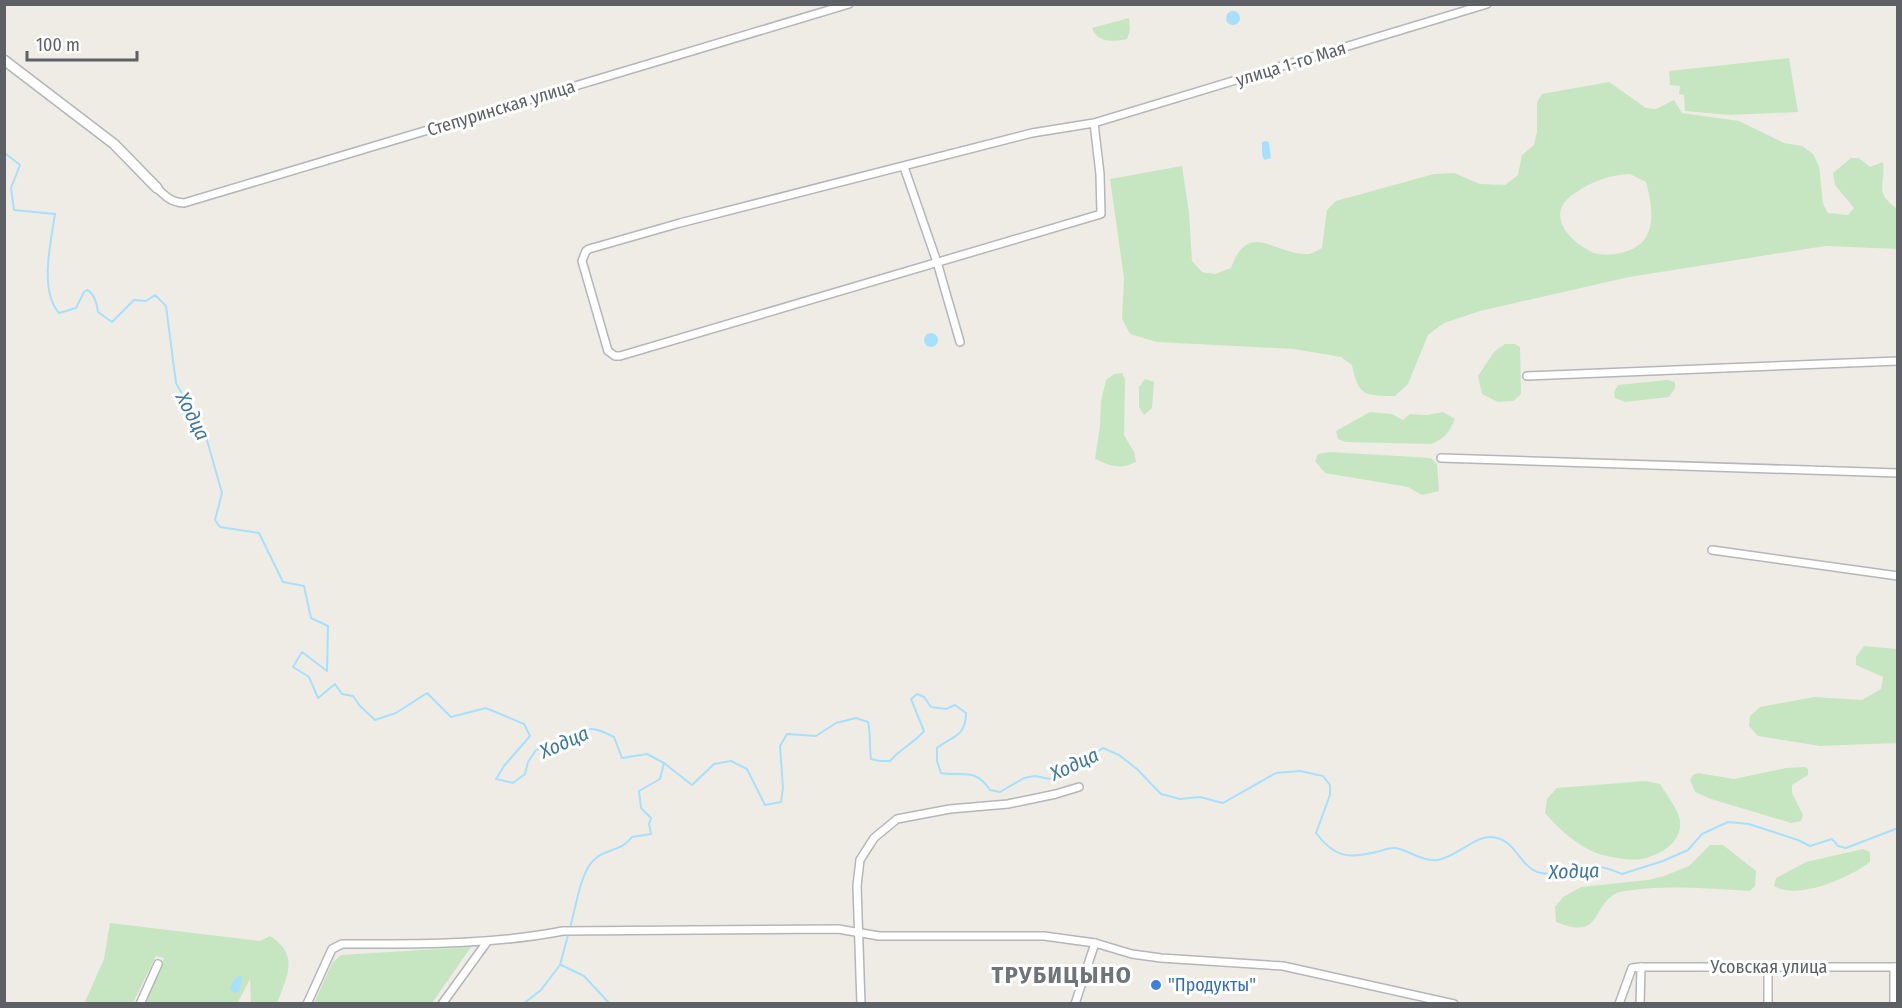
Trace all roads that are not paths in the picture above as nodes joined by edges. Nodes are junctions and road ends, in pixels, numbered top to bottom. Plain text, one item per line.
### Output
1 (849, 4) edge
2 (1487, 4) edge
3 (4, 60) edge
4 (1094, 123) junction
5 (904, 168) junction
6 (157, 188) joint
7 (937, 262) junction
8 (960, 342) dead end
9 (1898, 361) edge
10 (1527, 376) dead end
11 (1441, 458) dead end
12 (1898, 473) edge
13 (1712, 550) dead end
14 (1898, 576) edge
15 (1079, 787) dead end
16 (859, 933) junction
17 (487, 942) junction
18 (1095, 943) junction
19 (158, 964) dead end
20 (1641, 967) junction
21 (1896, 967) edge
22 (1768, 968) junction
23 (140, 1004) edge
24 (307, 1004) edge
25 (442, 1004) edge
26 (861, 1004) edge
27 (1075, 1004) edge
28 (1454, 1004) edge
29 (1619, 1004) edge
30 (1640, 1004) edge
31 (1768, 1004) edge
32 (1894, 1004) edge

1 - 6 street, Степуринская улица
2 - 4 street, улица 1-го Мая
3 - 6 street
4 - 5 street, улица 1-го Мая
4 - 7 street
5 - 7 street
5 - 7 street, улица 1-го Мая
7 - 8 street
9 - 10 street
11 - 12 street
13 - 14 street
15 - 16 street
16 - 17 street
16 - 18 street
16 - 26 street
17 - 24 street
17 - 25 street
18 - 27 street
18 - 28 street
19 - 23 street
20 - 22 street, Усовская улица
20 - 29 street
20 - 30 street
21 - 22 street, Усовская улица
21 - 32 street
22 - 31 street

